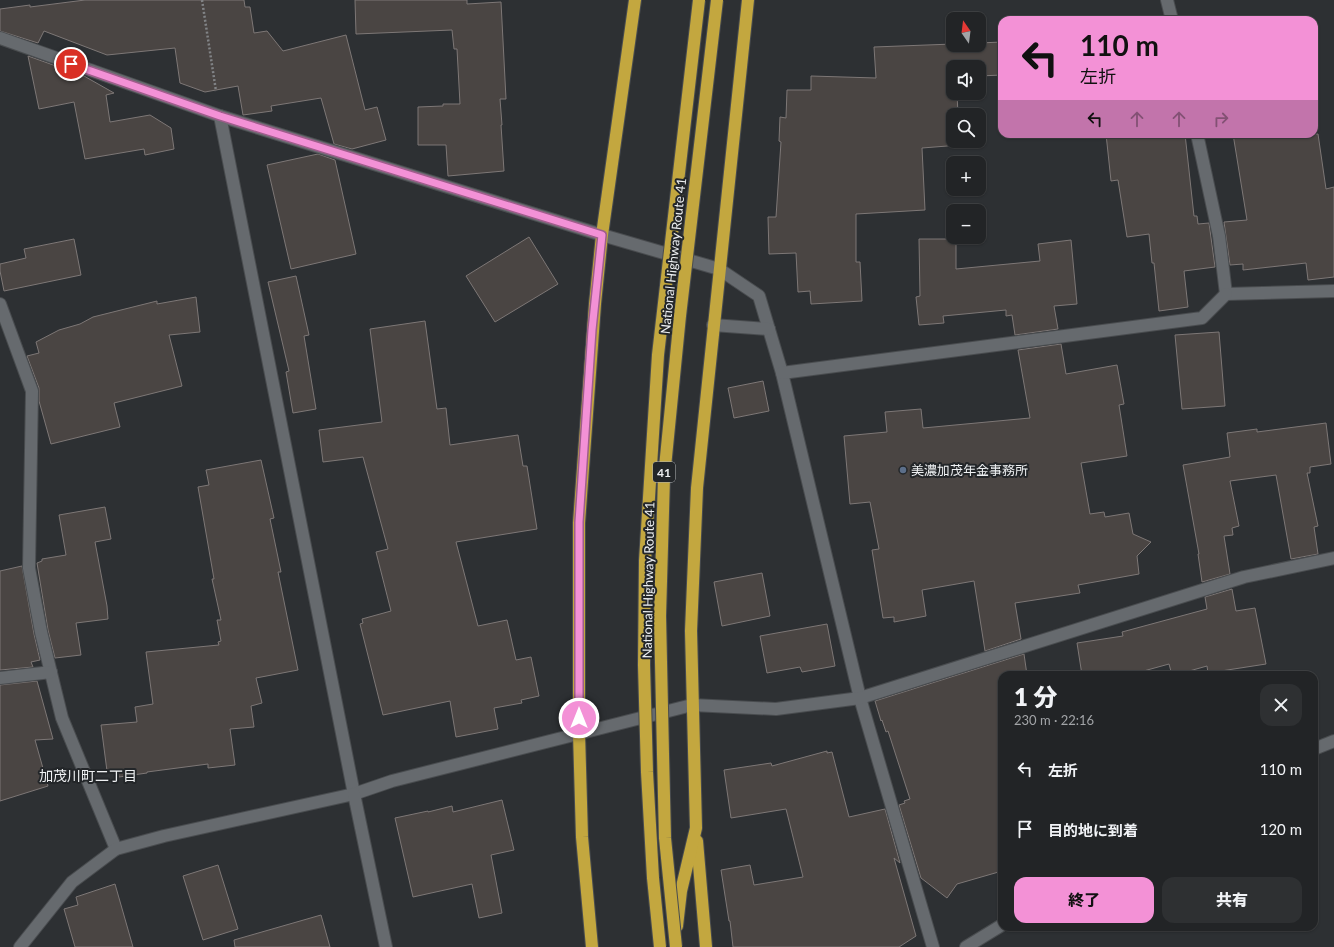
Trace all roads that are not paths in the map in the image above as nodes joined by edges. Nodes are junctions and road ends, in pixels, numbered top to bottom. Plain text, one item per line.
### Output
1 (635, 0) edge
2 (699, 0) edge
3 (717, 0) edge
4 (748, 0) edge
5 (1167, 0) edge
6 (1171, 16) edge
7 (0, 38) edge
8 (220, 116) junction
9 (1198, 138) edge
10 (602, 235) junction
11 (719, 268) junction
12 (1334, 291) edge
13 (1226, 294) junction
14 (0, 304) edge
15 (713, 325) junction
16 (769, 329) junction
17 (782, 373) junction
18 (1334, 558) edge
19 (51, 672) junction
20 (0, 678) edge
21 (860, 698) junction
22 (692, 705) junction
23 (579, 733) junction
24 (1334, 741) edge
25 (1318, 747) edge
26 (354, 794) junction
27 (696, 828) junction
28 (116, 849) junction
29 (998, 927) edge
30 (20, 947) edge
31 (386, 947) edge
32 (592, 947) edge
33 (660, 947) edge
34 (675, 947) edge
35 (706, 947) edge
36 (933, 947) edge
37 (966, 947) edge

1 - 10 highway
2 - 33 highway, National Highway Route 41 / 41, bridge
3 - 34 highway, National Highway Route 41 / 41, bridge
4 - 11 highway
5 - 6 street
7 - 8 street
8 - 10 street
8 - 26 street
9 - 13 street
10 - 11 street
10 - 23 highway
11 - 15 highway
11 - 16 street
12 - 13 street
13 - 17 street
14 - 19 street
15 - 16 street
15 - 22 highway
16 - 17 street
17 - 21 street
18 - 21 street
19 - 20 street
19 - 28 street
21 - 22 street
21 - 36 street
22 - 23 street
22 - 27 highway
23 - 26 street
23 - 32 highway
24 - 25 street
26 - 28 street
26 - 31 street
27 - 34 highway
27 - 35 highway
28 - 30 street
29 - 37 street

